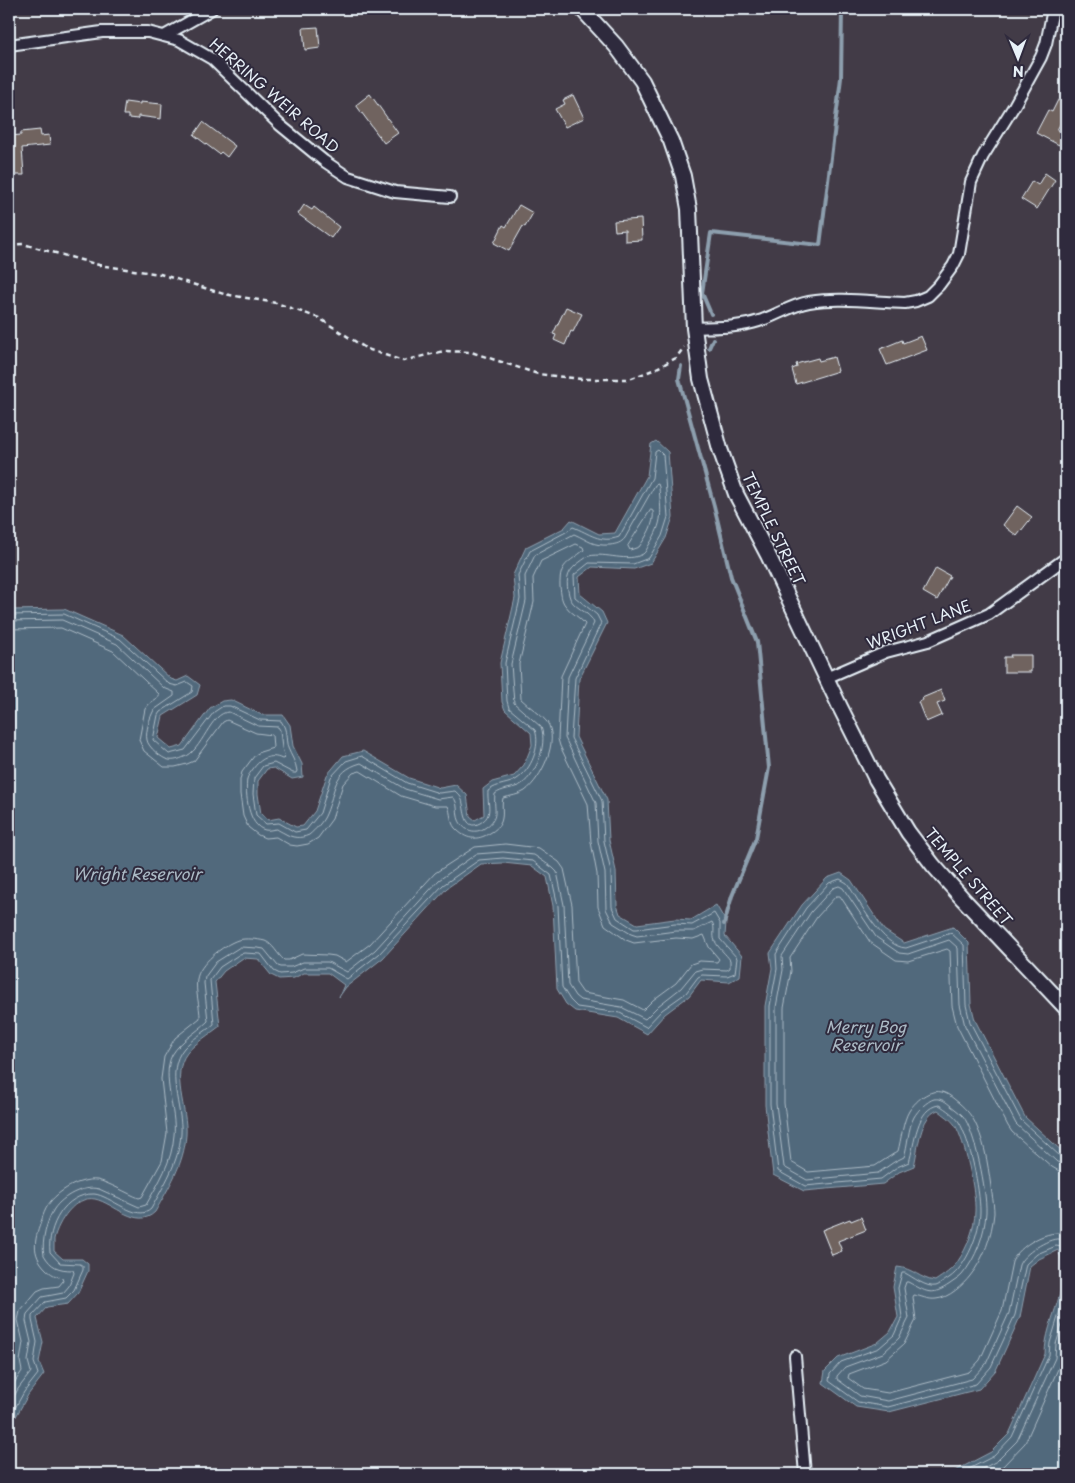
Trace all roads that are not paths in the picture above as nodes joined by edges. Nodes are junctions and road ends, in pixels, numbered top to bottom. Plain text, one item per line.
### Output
1 (212, 9) edge
2 (582, 9) edge
3 (1053, 9) edge
4 (164, 36) junction
5 (9, 45) edge
6 (450, 197) dead end
7 (694, 328) junction
8 (1066, 558) edge
9 (826, 678) junction
10 (1066, 1008) edge
11 (795, 1356) dead end
12 (805, 1474) edge

1 - 4 street
2 - 7 main road, TEMPLE STREET
3 - 7 street
4 - 5 street, HERRING WEIR ROAD
4 - 6 street, HERRING WEIR ROAD
7 - 9 main road, TEMPLE STREET
8 - 9 street, WRIGHT LANE
9 - 10 main road, TEMPLE STREET
11 - 12 street

